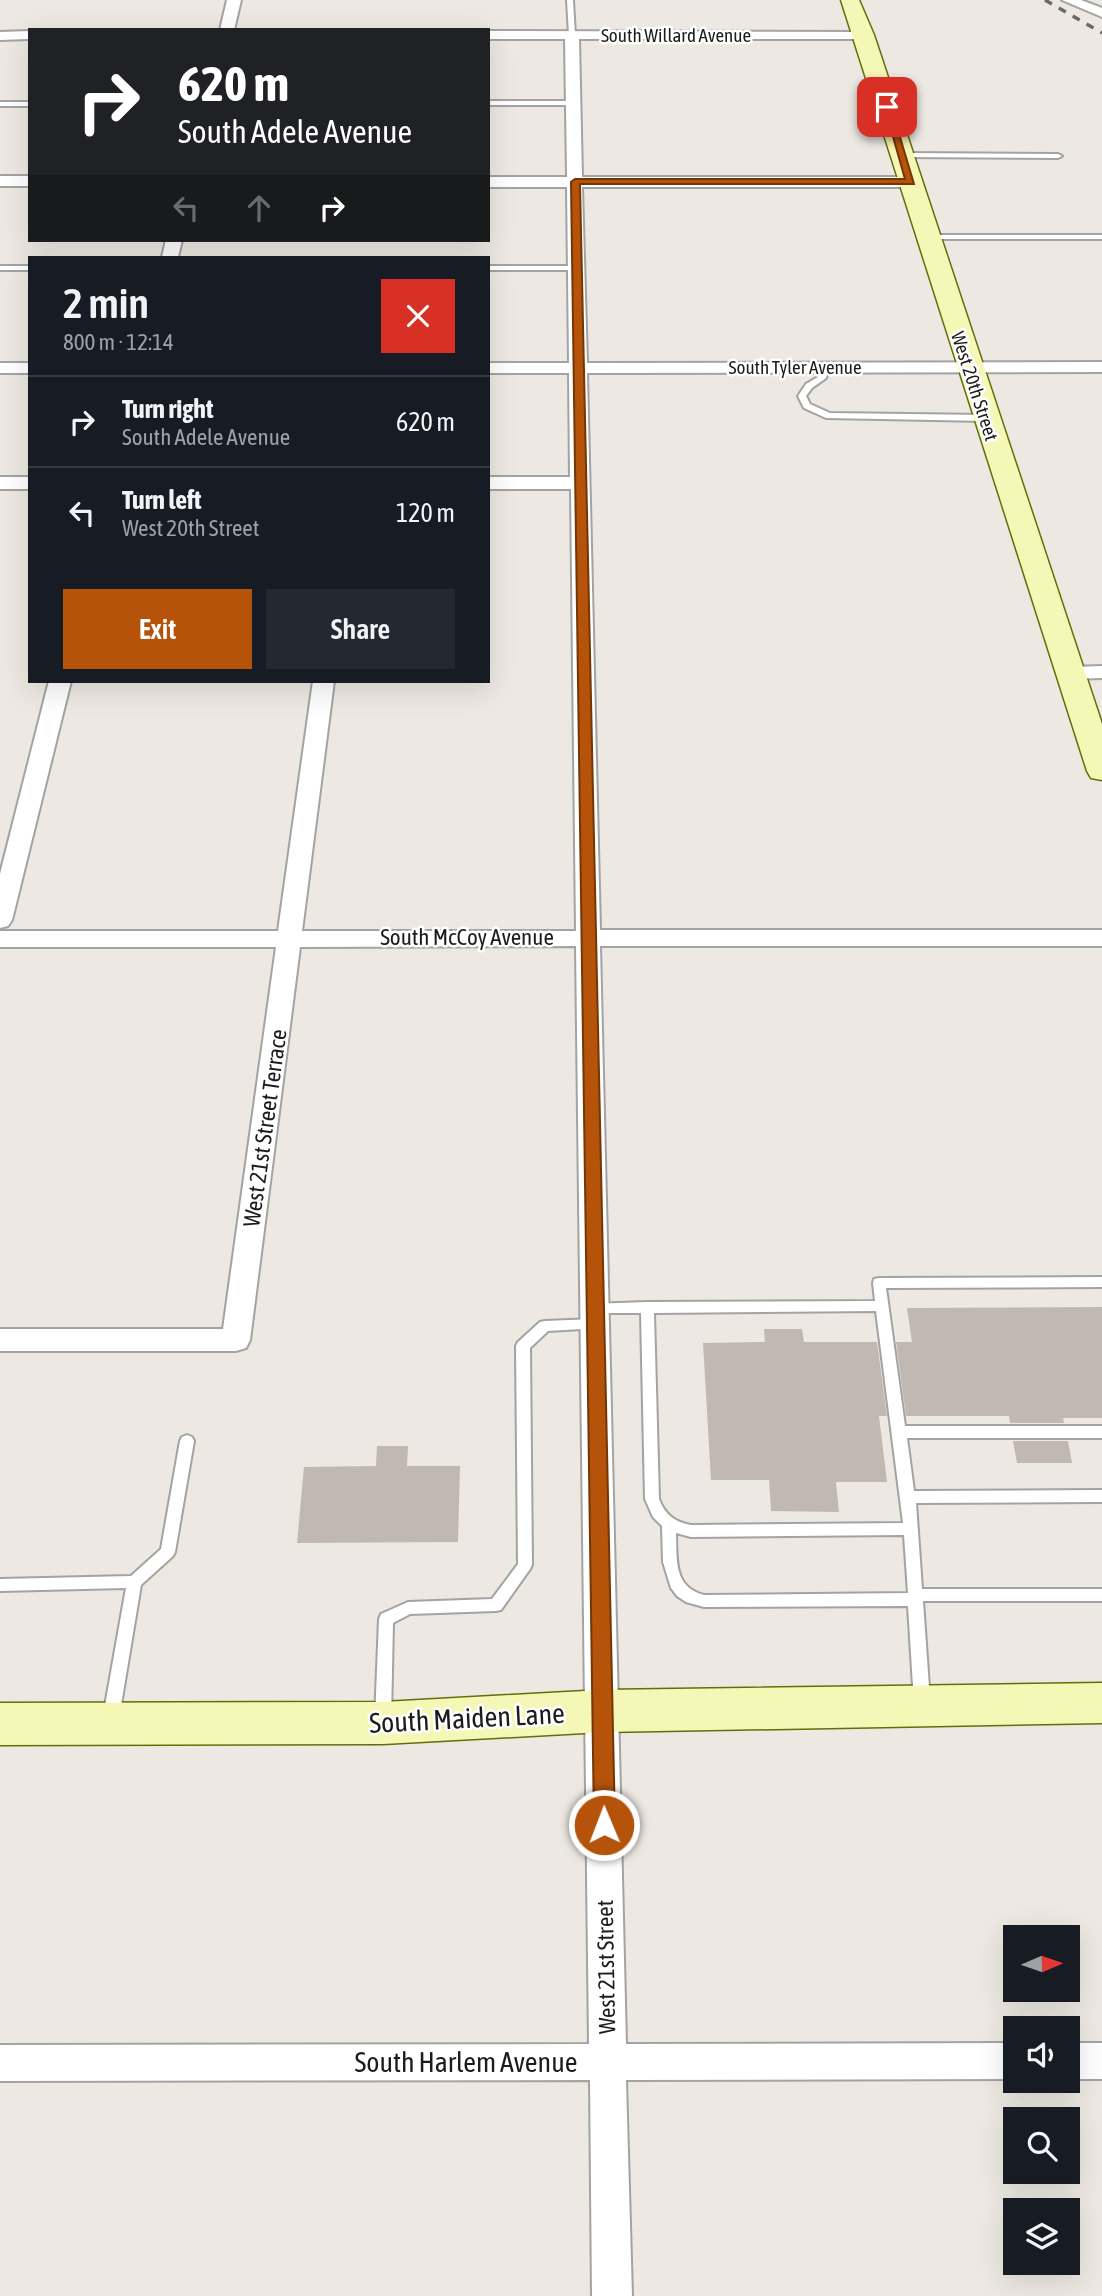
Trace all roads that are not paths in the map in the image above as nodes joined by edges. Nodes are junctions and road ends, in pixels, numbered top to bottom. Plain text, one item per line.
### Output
1 (234, 0) edge
2 (570, 0) edge
3 (850, 0) edge
4 (1069, 0) edge
5 (1102, 13) edge
6 (227, 28) edge
7 (490, 35) edge
8 (572, 35) junction
9 (0, 36) edge
10 (28, 36) edge
11 (864, 36) junction
12 (490, 103) edge
13 (574, 103) junction
14 (0, 104) edge
15 (28, 104) edge
16 (902, 155) junction
17 (1058, 156) dead end
18 (0, 181) edge
19 (28, 181) edge
20 (490, 182) edge
21 (575, 182) junction
22 (910, 182) junction
23 (928, 237) junction
24 (1102, 237) edge
25 (0, 268) edge
26 (28, 268) edge
27 (490, 268) edge
28 (576, 268) junction
29 (578, 367) junction
30 (825, 367) junction
31 (969, 367) junction
32 (1102, 367) edge
33 (0, 368) edge
34 (28, 368) edge
35 (490, 368) edge
36 (986, 418) junction
37 (0, 483) edge
38 (28, 483) edge
39 (490, 483) edge
40 (582, 483) junction
41 (1102, 672) edge
42 (1070, 673) junction
43 (59, 683) edge
44 (323, 683) edge
45 (1102, 771) edge
46 (0, 920) edge
47 (587, 937) junction
48 (290, 938) junction
49 (1102, 938) edge
50 (0, 939) edge
51 (1102, 1282) edge
52 (882, 1306) junction
53 (648, 1307) junction
54 (594, 1316) junction
55 (0, 1340) edge
56 (899, 1432) junction
57 (1102, 1432) edge
58 (187, 1441) dead end
59 (1102, 1496) edge
60 (907, 1497) junction
61 (669, 1526) junction
62 (910, 1530) junction
63 (134, 1582) junction
64 (0, 1585) edge
65 (1102, 1595) edge
66 (915, 1597) junction
67 (1102, 1703) edge
68 (922, 1704) junction
69 (603, 1711) junction
70 (383, 1723) junction
71 (0, 1724) edge
72 (110, 1724) junction
73 (1003, 2061) edge
74 (1080, 2061) edge
75 (1102, 2061) edge
76 (608, 2062) junction
77 (0, 2063) edge
78 (612, 2296) edge

1 - 6 street
2 - 8 lane, West 21st Street
3 - 11 main road, West 20th Street
4 - 5 street
7 - 8 street, South Willard Avenue
8 - 11 street, South Willard Avenue
8 - 13 street, West 21st Street
9 - 10 street
11 - 16 main road, West 20th Street
12 - 13 lane
13 - 21 street, West 21st Street
14 - 15 lane
16 - 17 lane
16 - 22 main road, West 20th Street
18 - 19 street
20 - 21 street
21 - 22 street
21 - 28 street, West 21st Street
22 - 23 main road, West 20th Street
23 - 24 lane
23 - 31 main road, West 20th Street
25 - 26 lane
27 - 28 lane
28 - 29 street, West 21st Street
29 - 30 street, South Tyler Avenue
29 - 35 street, South Tyler Avenue
29 - 40 street, West 21st Street
30 - 31 street, South Tyler Avenue
30 - 36 lane
31 - 32 street, South Tyler Avenue
31 - 36 main road, West 20th Street
33 - 34 street
36 - 42 main road, West 20th Street
37 - 38 street
39 - 40 street
40 - 47 street, West 21st Street
41 - 42 street
42 - 45 main road, West 20th Street
43 - 46 street
44 - 48 street, West 21st Street Terrace
47 - 48 street, South McCoy Avenue
47 - 49 street, South McCoy Avenue
47 - 54 street, West 21st Street
48 - 50 street, South McCoy Avenue
48 - 55 street, West 21st Street Terrace
51 - 52 lane
52 - 53 lane
52 - 56 lane
53 - 54 lane
53 - 61 lane
54 - 69 street, West 21st Street
54 - 70 lane
56 - 57 lane
56 - 60 lane
58 - 63 lane
59 - 60 lane
60 - 62 lane
61 - 62 lane
61 - 66 lane
62 - 66 lane
63 - 64 lane
63 - 72 lane
65 - 66 lane
66 - 68 lane
67 - 68 main road, South Maiden Lane
68 - 69 main road, South Maiden Lane
69 - 70 main road, South Maiden Lane
69 - 76 street, West 21st Street
70 - 72 main road, South Maiden Lane
71 - 72 main road, South Maiden Lane
73 - 76 street, South Harlem Avenue
74 - 75 street
76 - 77 street, South Harlem Avenue
76 - 78 street, West 21st Street

